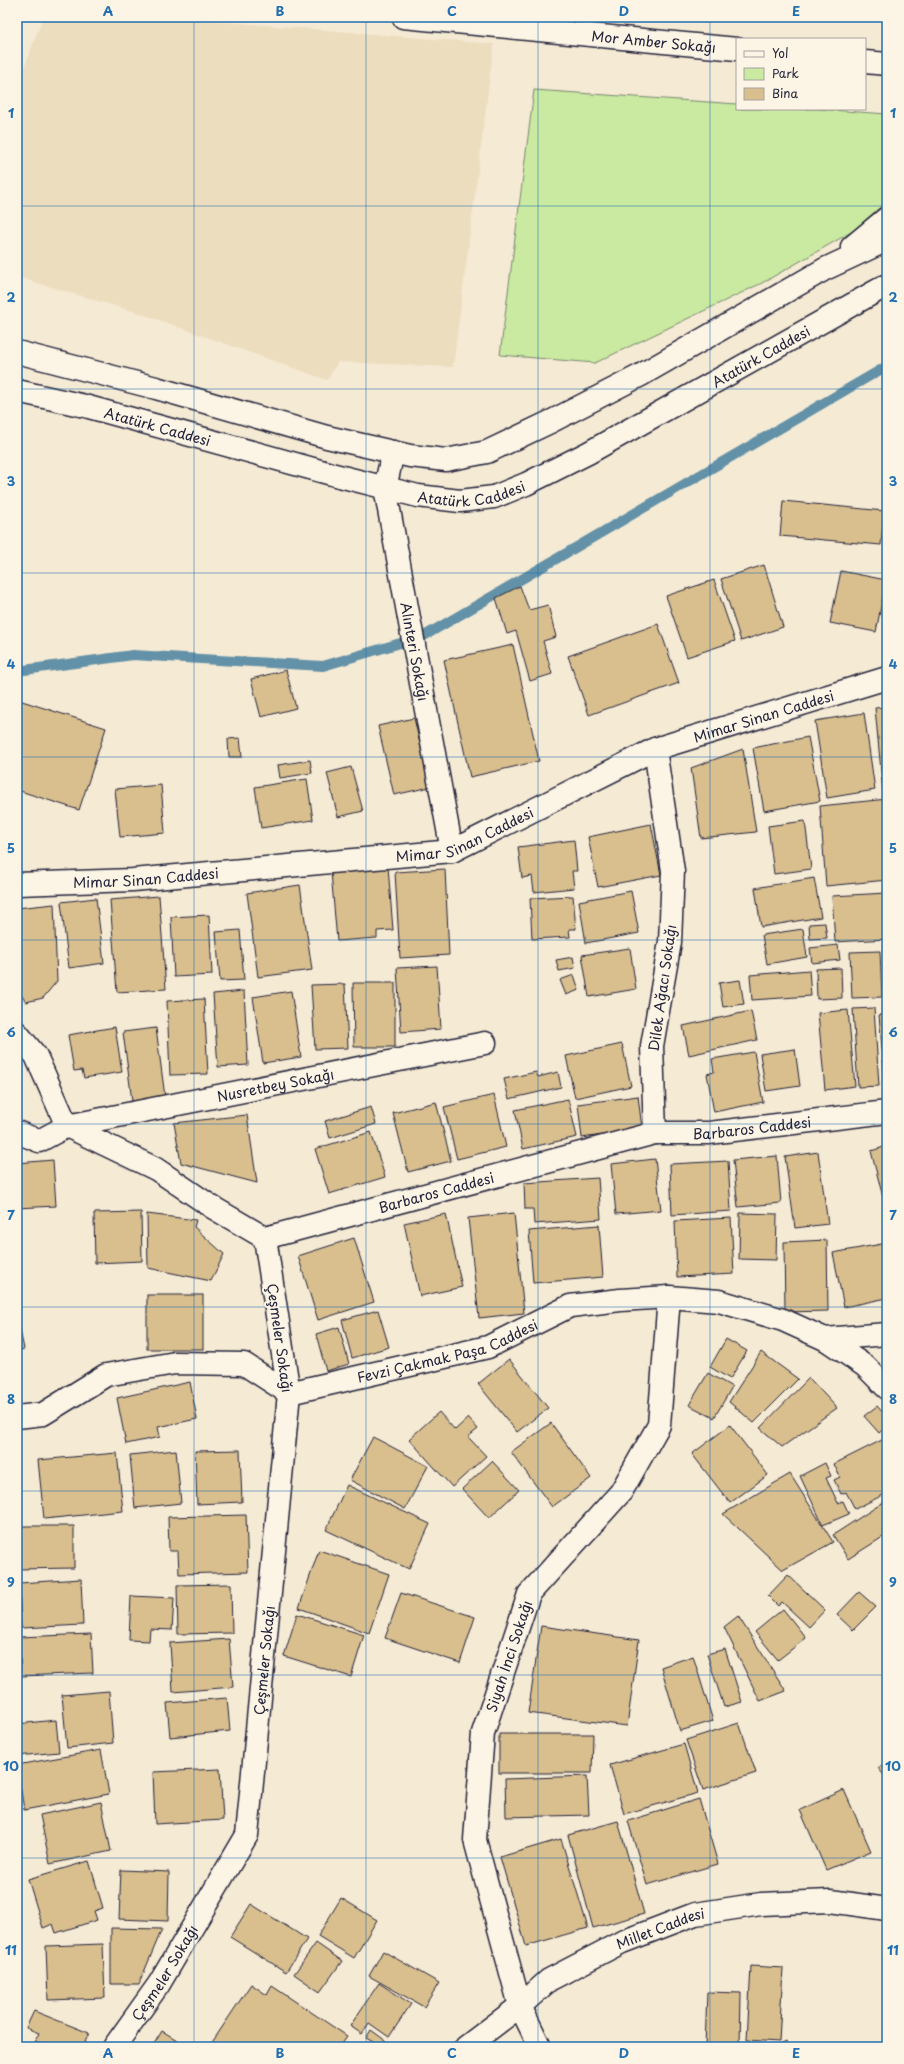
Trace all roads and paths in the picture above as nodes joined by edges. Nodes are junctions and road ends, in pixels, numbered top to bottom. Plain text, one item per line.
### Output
1 (403, 17) edge
2 (736, 49) edge
3 (866, 62) edge
4 (887, 64) edge
5 (887, 218) edge
6 (887, 240) edge
7 (825, 269) junction
8 (887, 285) edge
9 (17, 352) edge
10 (17, 391) edge
11 (393, 452) junction
12 (386, 488) junction
13 (887, 678) edge
14 (655, 750) junction
15 (452, 851) junction
16 (17, 884) edge
17 (17, 1033) edge
18 (485, 1043) dead end
19 (887, 1112) edge
20 (67, 1126) junction
21 (17, 1132) edge
22 (655, 1132) junction
23 (265, 1238) junction
24 (669, 1297) junction
25 (887, 1334) edge
26 (825, 1339) junction
27 (887, 1388) edge
28 (289, 1393) junction
29 (17, 1417) edge
30 (887, 1909) edge
31 (520, 2006) junction
32 (114, 2047) edge
33 (466, 2047) edge
34 (540, 2047) edge

1 - 2 street, Mor Amber Sokağı
3 - 4 street
5 - 7 street
6 - 7 street
7 - 11 street
8 - 12 street, Atatürk Caddesi
9 - 11 street
10 - 12 street, Atatürk Caddesi
11 - 12 street, Alınteri Sokağı
12 - 15 street, Alınteri Sokağı
13 - 14 street, Mimar Sinan Caddesi
14 - 15 street, Mimar Sinan Caddesi
14 - 22 street, Dilek Ağacı Sokağı
15 - 16 street, Mimar Sinan Caddesi
17 - 20 street
18 - 20 street, Nusretbey Sokağı
19 - 22 street, Barbaros Caddesi
20 - 21 street
20 - 23 street
22 - 23 street, Barbaros Caddesi
23 - 28 street, Çeşmeler Sokağı
24 - 26 street, Fevzi Çakmak Paşa Caddesi
24 - 28 street, Fevzi Çakmak Paşa Caddesi
24 - 31 street, Siyah İnci Sokağı
25 - 26 street, Fevzi Çakmak Paşa Caddesi
26 - 27 street
28 - 29 street
28 - 32 street, Çeşmeler Sokağı
30 - 31 street, Millet Caddesi
31 - 33 street, Millet Caddesi
31 - 34 street, Siyah İnci Sokağı

